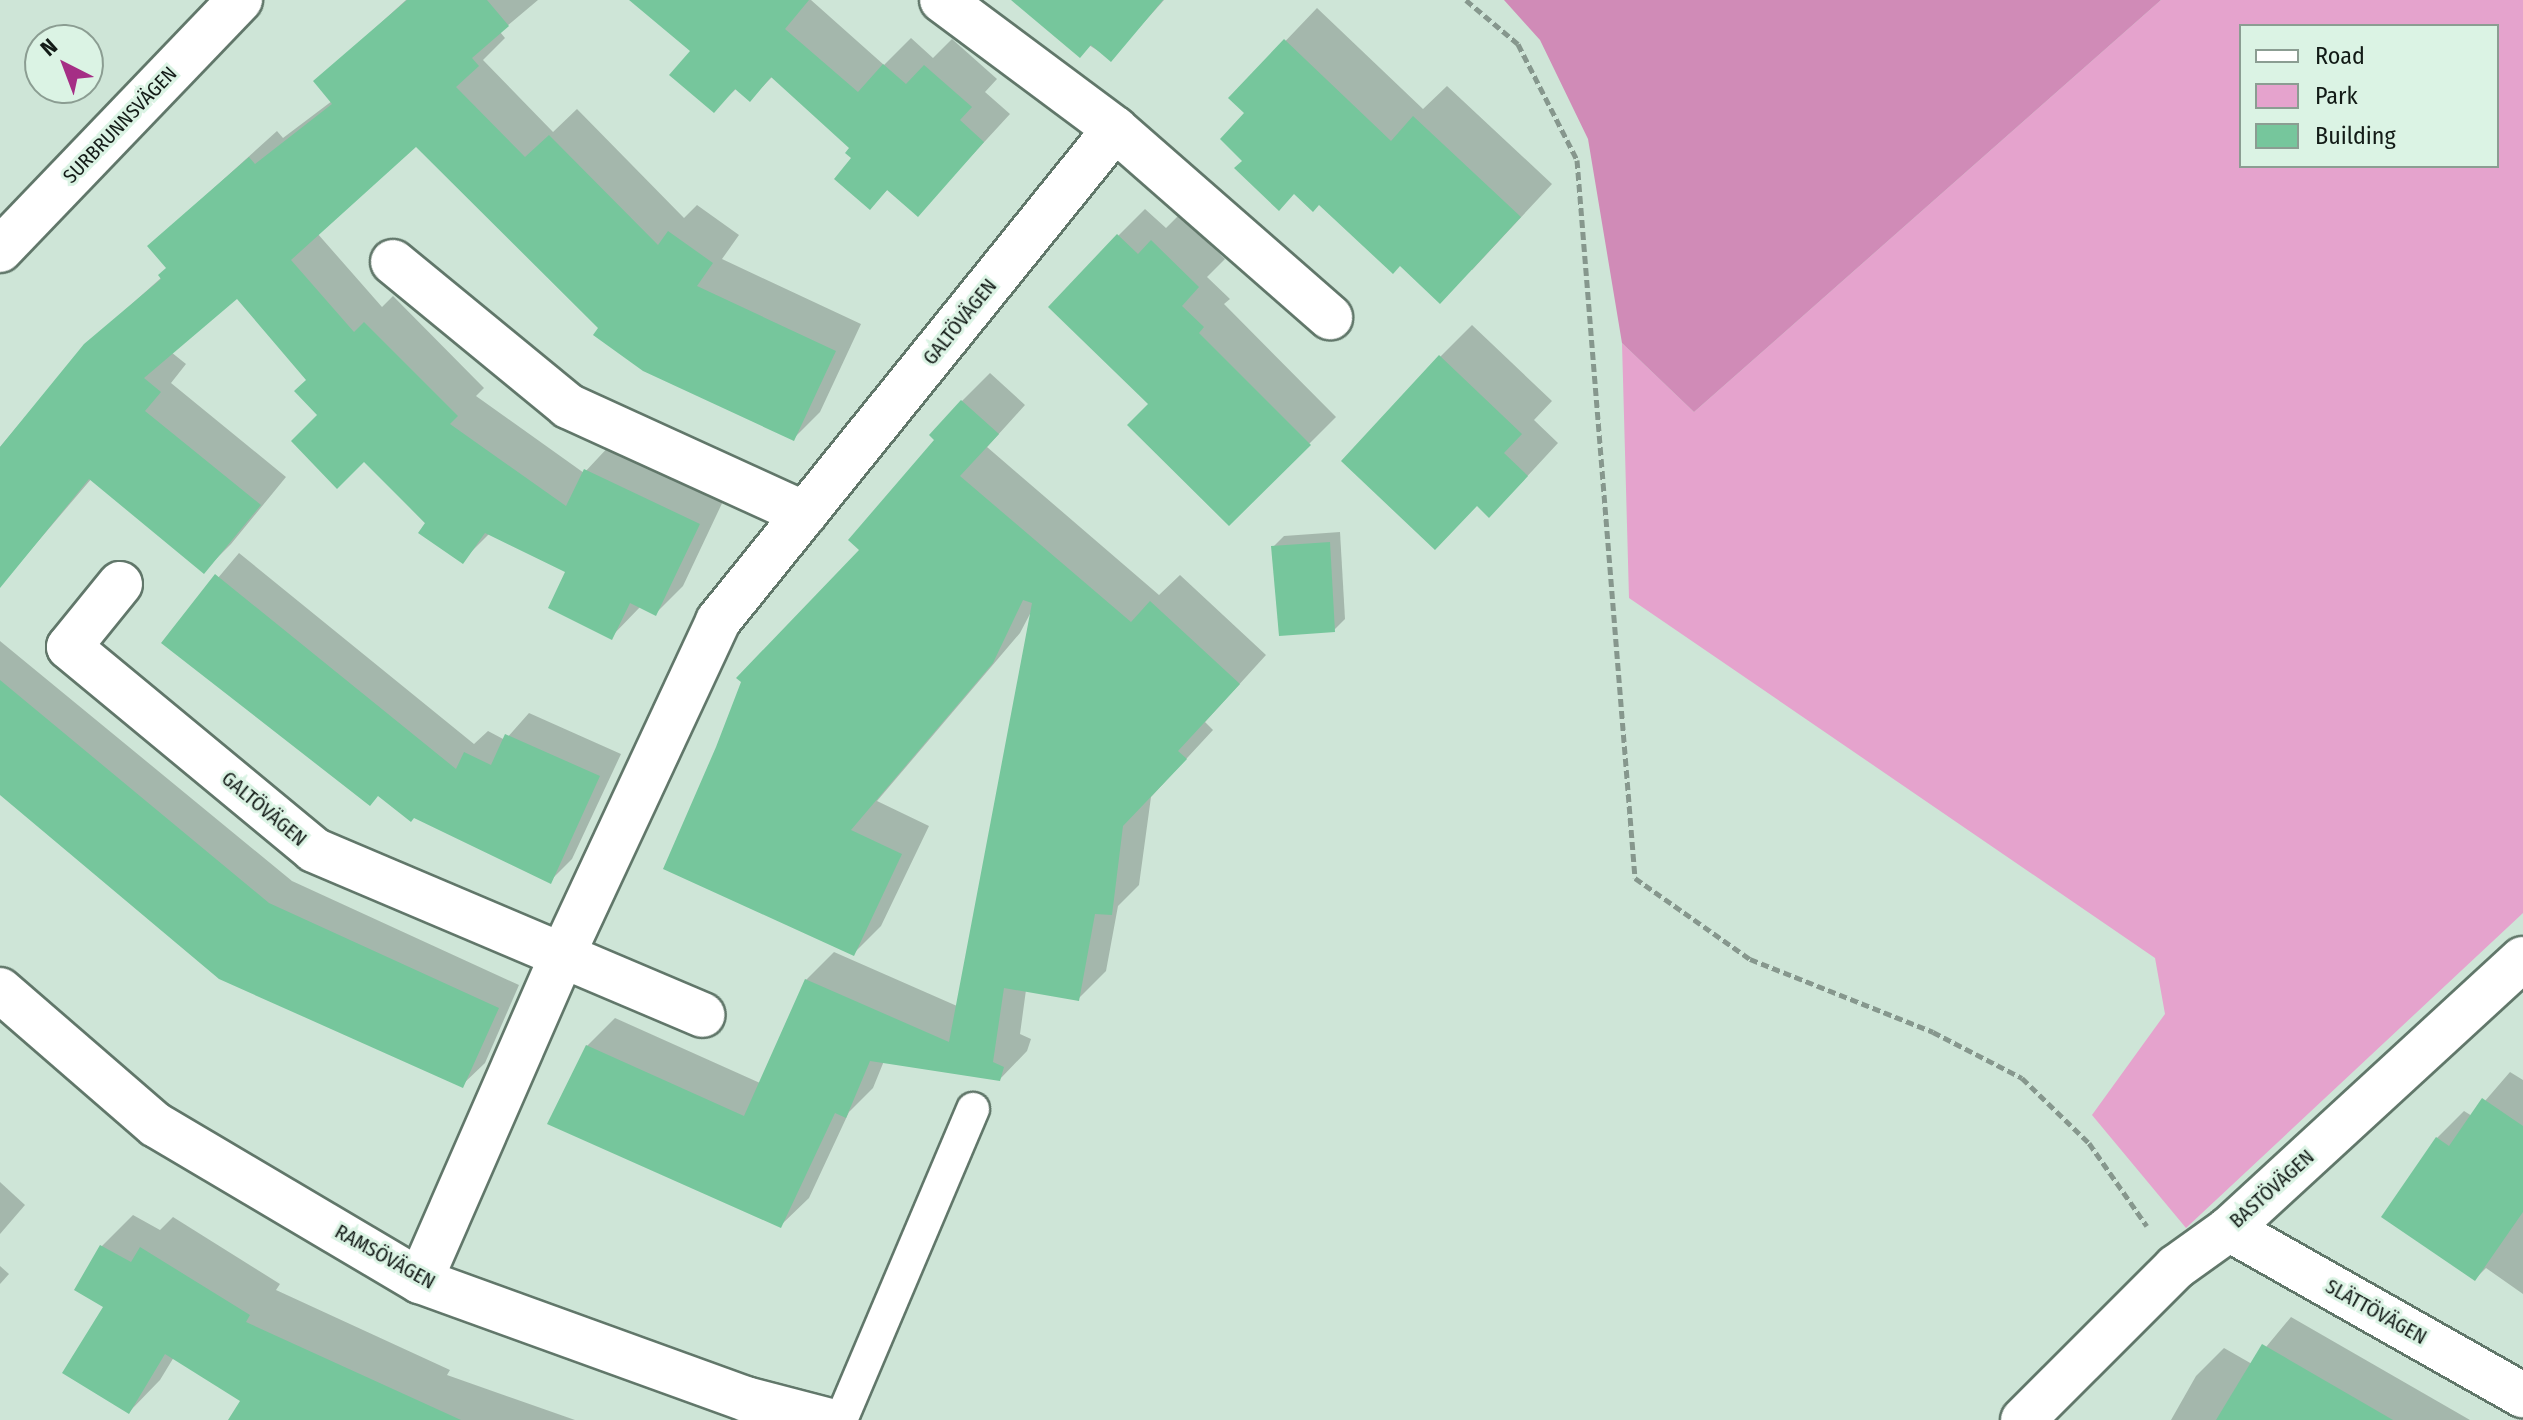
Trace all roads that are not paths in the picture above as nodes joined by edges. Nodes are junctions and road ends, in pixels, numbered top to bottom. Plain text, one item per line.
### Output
1 (240, 0) edge
2 (942, 0) edge
3 (1115, 129) junction
4 (0, 250) edge
5 (393, 262) dead end
6 (1330, 317) dead end
7 (805, 514) junction
8 (120, 584) dead end
9 (562, 956) junction
10 (2523, 959) edge
11 (0, 990) edge
12 (702, 1015) dead end
13 (973, 1109) dead end
14 (2229, 1229) junction
15 (420, 1281) junction
16 (2523, 1395) edge
17 (826, 1420) edge
18 (841, 1420) edge
19 (2023, 1420) edge

1 - 4 street, SURBRUNNSVÄGEN
2 - 3 street
3 - 6 street
3 - 7 street, GALTÖVÄGEN
5 - 7 street
7 - 9 street, GALTÖVÄGEN
8 - 9 street, GALTÖVÄGEN
9 - 12 street, GALTÖVÄGEN
9 - 15 street, GALTÖVÄGEN
10 - 14 street, BASTÖVÄGEN
11 - 15 street, RAMSÖVÄGEN
13 - 18 lane
14 - 16 street, SLÄTTÖVÄGEN
14 - 19 street, BASTÖVÄGEN
15 - 17 street, RAMSÖVÄGEN

